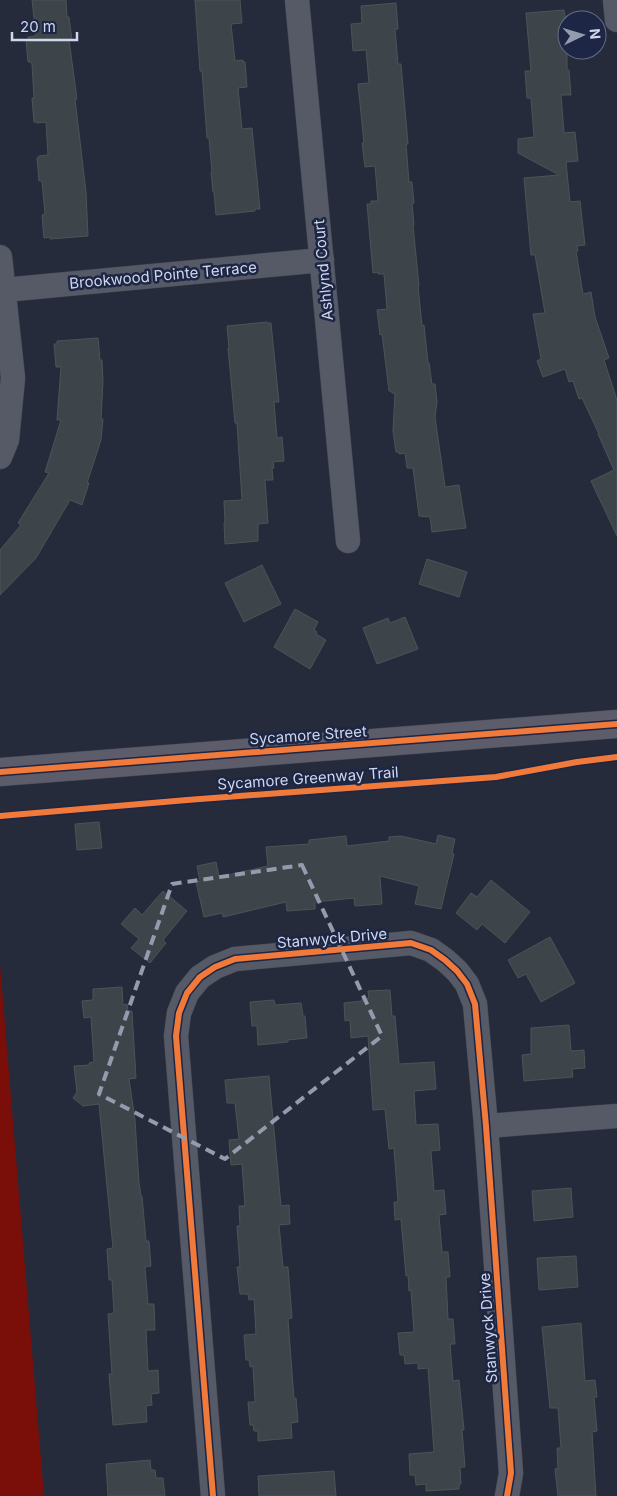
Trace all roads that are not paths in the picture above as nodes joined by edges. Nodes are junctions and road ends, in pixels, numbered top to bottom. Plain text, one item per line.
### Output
1 (297, 0) edge
2 (615, 0) edge
3 (617, 20) edge
4 (0, 257) edge
5 (322, 260) junction
6 (4, 290) junction
7 (0, 457) edge
8 (348, 541) dead end
9 (617, 724) edge
10 (0, 772) edge
11 (617, 1116) edge
12 (486, 1126) junction
13 (213, 1496) edge
14 (508, 1496) edge

1 - 5 street, Ashlynd Court
2 - 3 street
4 - 6 street
5 - 6 street, Brookwood Pointe Terrace
5 - 8 street, Ashlynd Court
6 - 7 street
9 - 10 street, Sycamore Street
11 - 12 street
12 - 13 street, Stanwyck Drive
12 - 14 street, Stanwyck Drive

